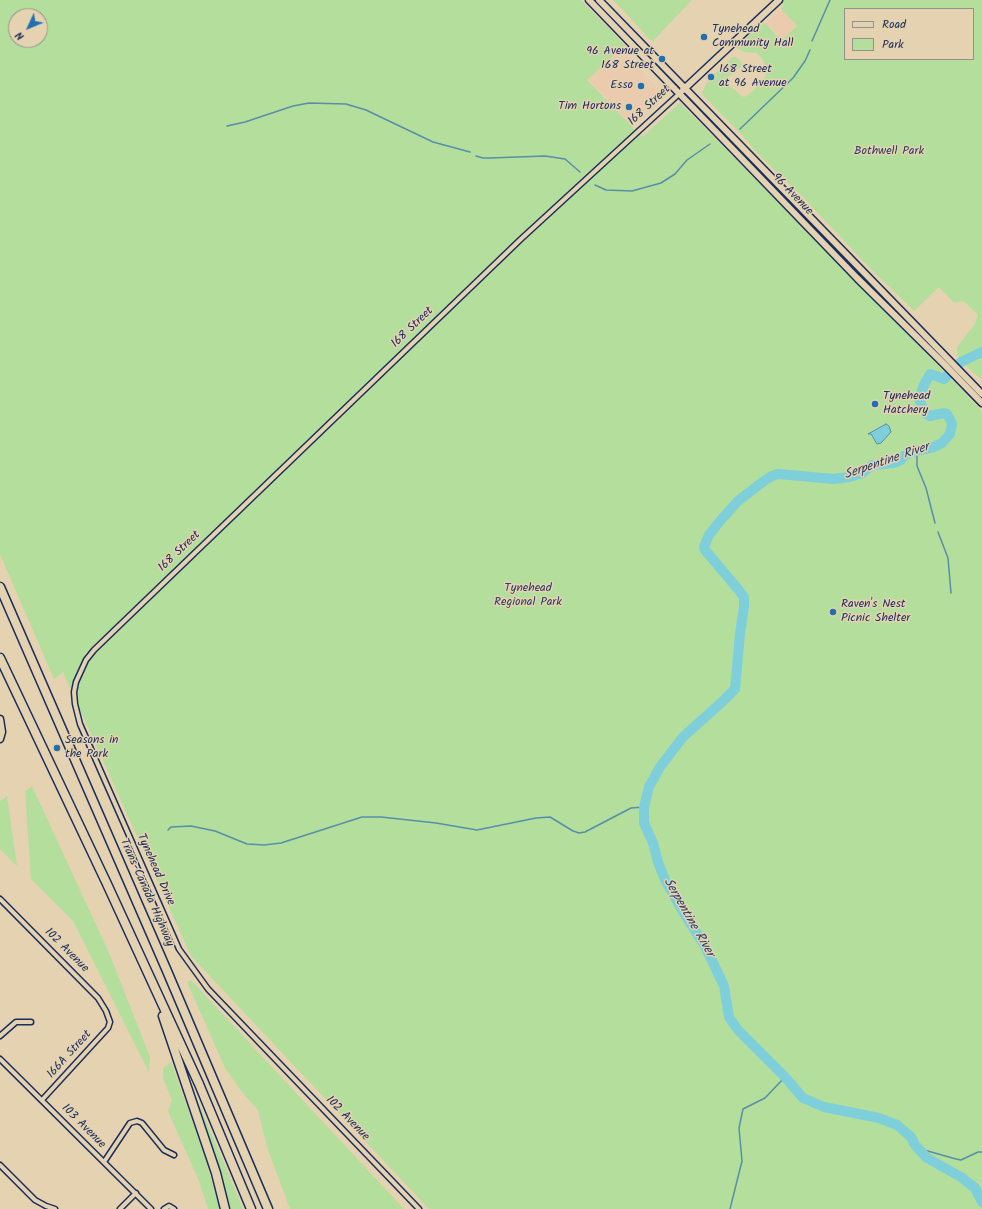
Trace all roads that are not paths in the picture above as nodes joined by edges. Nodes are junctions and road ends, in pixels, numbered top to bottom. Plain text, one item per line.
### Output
1 (589, 0) edge
2 (599, 0) edge
3 (780, 0) edge
4 (685, 88) junction
5 (679, 94) junction
6 (947, 362) junction
7 (964, 379) junction
8 (982, 394) edge
9 (982, 403) edge
10 (0, 587) edge
11 (0, 658) edge
12 (76, 682) joint
13 (0, 719) edge
14 (0, 740) edge
15 (0, 899) edge
16 (151, 979) junction
17 (32, 1022) dead end
18 (110, 1022) joint
19 (0, 1036) edge
20 (260, 1042) joint
21 (0, 1059) edge
22 (42, 1100) junction
23 (174, 1156) dead end
24 (104, 1162) junction
25 (0, 1165) edge
26 (136, 1193) junction
27 (55, 1209) edge
28 (120, 1209) edge
29 (151, 1209) edge
30 (164, 1209) edge
31 (174, 1209) edge
32 (225, 1209) edge
33 (251, 1209) edge
34 (268, 1209) edge
35 (419, 1209) edge

1 - 5 main road, 96 Avenue
2 - 4 main road, 96 Avenue
3 - 4 main road, 168 Street
4 - 5 main road, 168 Street
4 - 6 main road, 96 Avenue
5 - 6 main road, 96 Avenue
5 - 12 street, 168 Street
6 - 7 main road, 96 Avenue
7 - 8 main road, 96 Avenue
7 - 9 main road, 96 Avenue
10 - 34 highway, Trans-Canada Highway
11 - 16 highway
12 - 20 street, Tynehead Drive
13 - 14 main road
15 - 18 street, 102 Avenue
16 - 32 highway
16 - 33 highway
17 - 19 street
18 - 22 street, 166A Street
20 - 35 street, 102 Avenue
21 - 22 street, 103 Avenue
22 - 24 street, 103 Avenue
23 - 24 street
24 - 26 street, 103 Avenue
25 - 27 street
26 - 28 street
26 - 29 street, 103 Avenue
30 - 31 street

